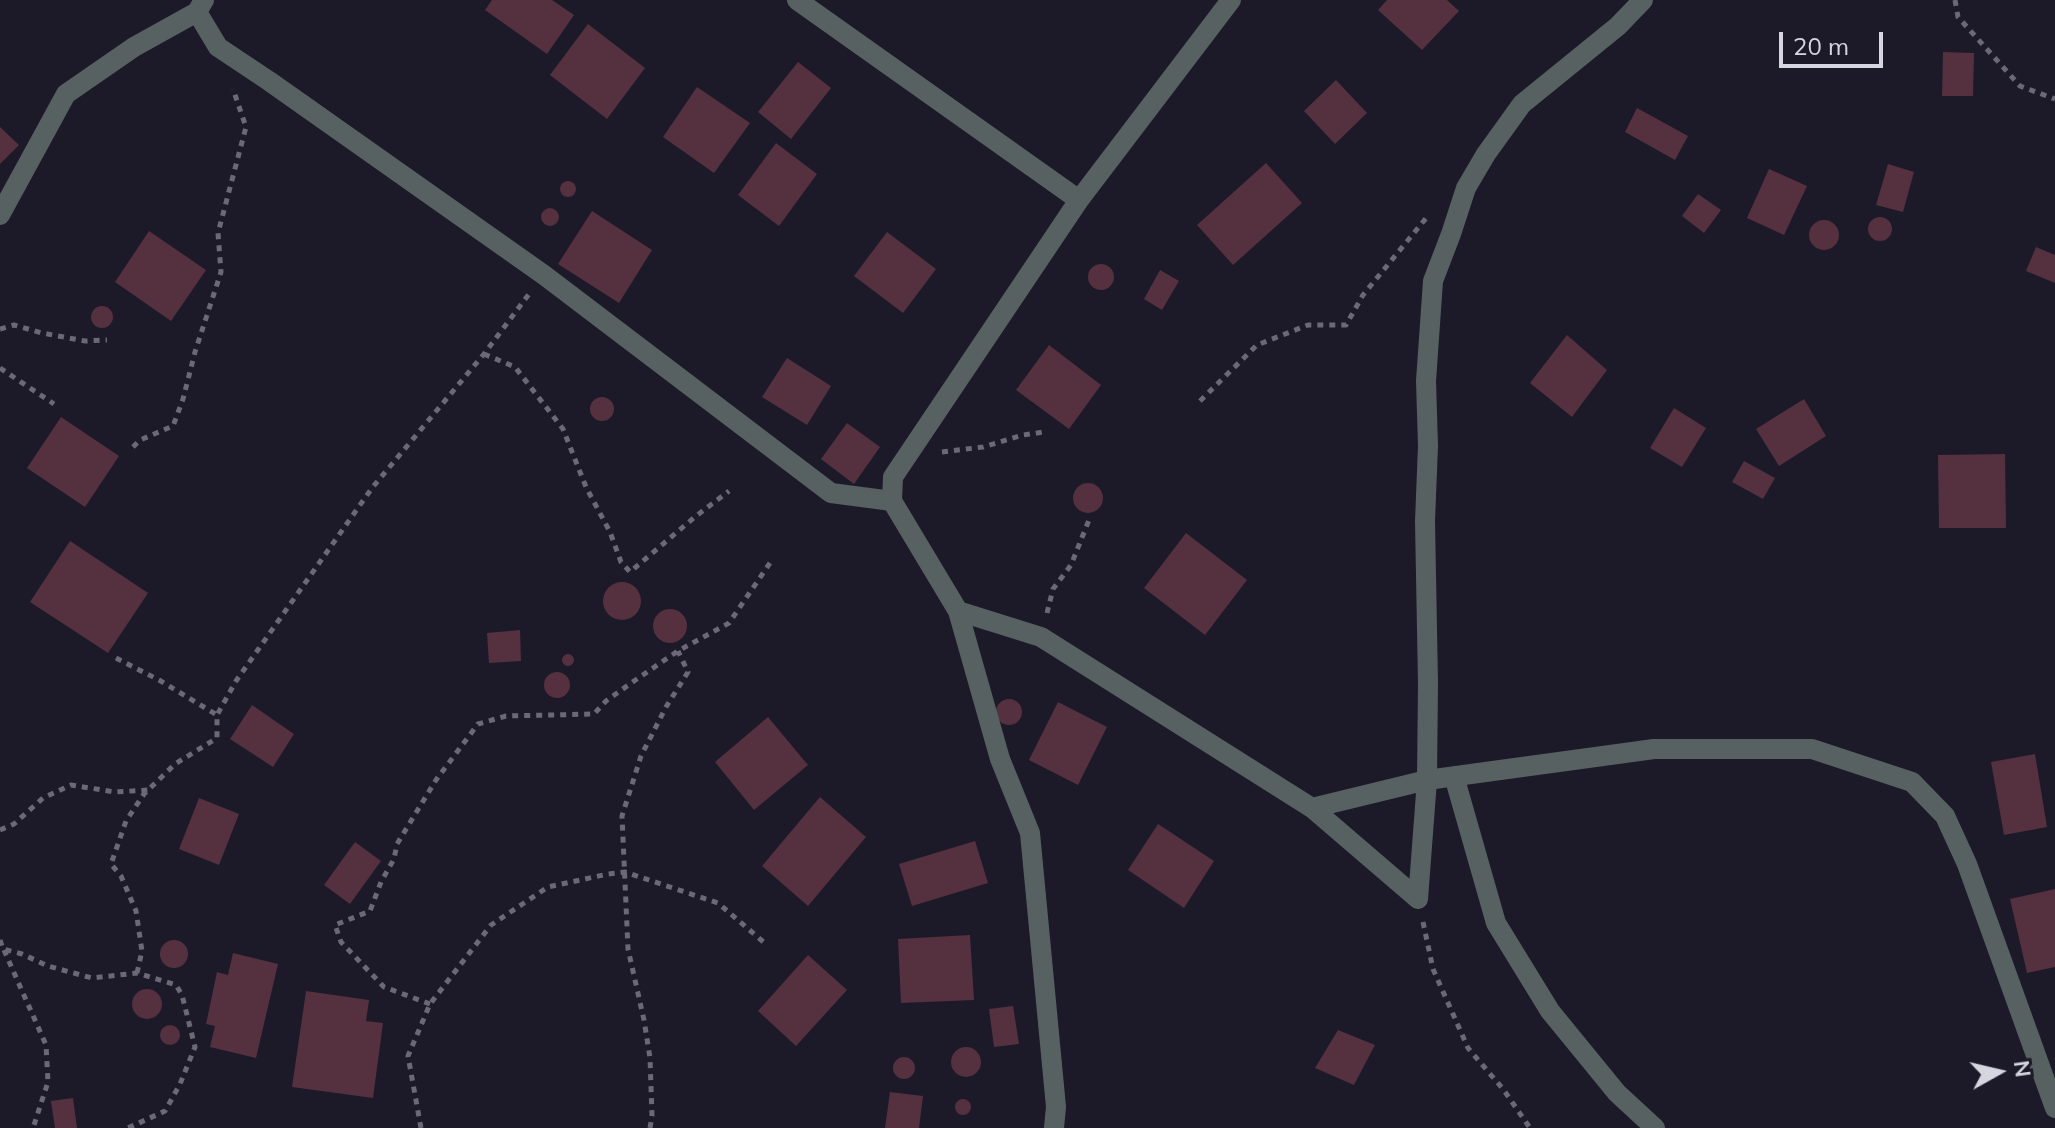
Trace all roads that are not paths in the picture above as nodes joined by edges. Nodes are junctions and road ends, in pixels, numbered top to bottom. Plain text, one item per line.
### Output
1 (797, 0) edge
2 (1231, 0) edge
3 (1643, 0) edge
4 (200, 6) edge
5 (1079, 200) junction
6 (0, 215) edge
7 (892, 501) junction
8 (958, 611) junction
9 (1454, 776) junction
10 (1427, 780) junction
11 (1312, 808) junction
12 (2055, 1108) edge
13 (1054, 1128) edge
14 (1655, 1128) edge

1 - 5 street
2 - 5 street
3 - 10 street
4 - 6 street
4 - 7 street
5 - 7 street
7 - 8 street
8 - 11 street
8 - 13 street
9 - 10 street
9 - 12 street
9 - 14 street
10 - 11 street
10 - 11 street

